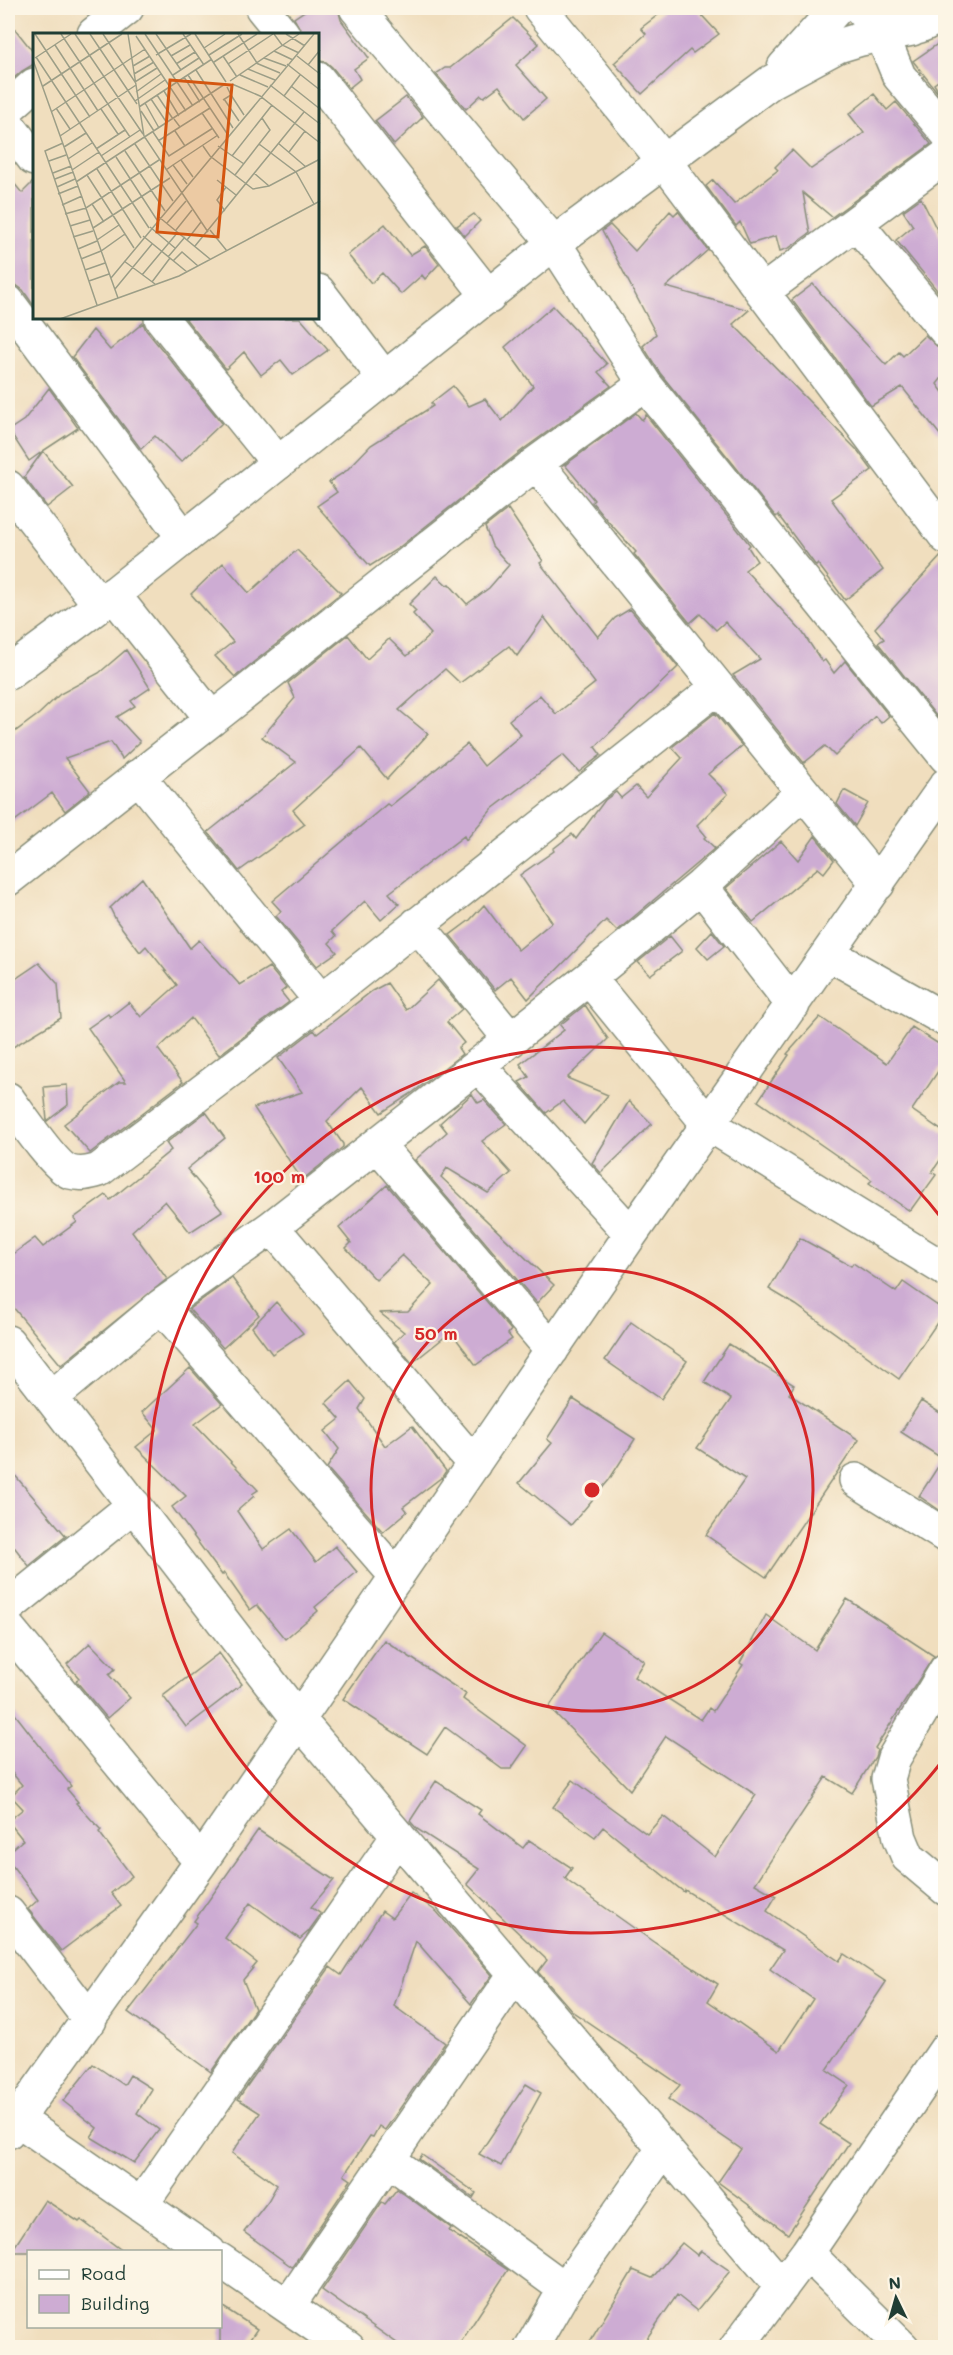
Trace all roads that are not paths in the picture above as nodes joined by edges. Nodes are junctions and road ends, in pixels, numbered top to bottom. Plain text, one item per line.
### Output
1 (262, 8) edge
2 (356, 8) edge
3 (540, 8) edge
4 (837, 8) edge
5 (860, 8) edge
6 (944, 10) edge
7 (897, 32) junction
8 (282, 33) edge
9 (320, 82) edge
10 (771, 82) junction
11 (33, 86) edge
12 (8, 108) edge
13 (8, 125) edge
14 (945, 132) edge
15 (945, 156) edge
16 (33, 158) edge
17 (664, 161) junction
18 (856, 223) junction
19 (554, 243) junction
20 (762, 292) junction
21 (320, 294) edge
22 (489, 297) junction
23 (8, 302) edge
24 (163, 320) edge
25 (945, 331) edge
26 (385, 379) junction
27 (645, 384) junction
28 (536, 463) junction
29 (278, 464) junction
30 (8, 487) edge
31 (945, 537) edge
32 (184, 538) junction
33 (106, 600) junction
34 (8, 673) edge
35 (718, 687) junction
36 (212, 718) junction
37 (945, 757) edge
38 (138, 776) junction
39 (945, 785) edge
40 (803, 792) junction
41 (8, 879) edge
42 (878, 884) junction
43 (701, 886) junction
44 (417, 924) junction
45 (829, 954) junction
46 (590, 978) junction
47 (321, 1001) junction
48 (793, 1005) junction
49 (945, 1020) edge
50 (511, 1040) junction
51 (478, 1065) junction
52 (8, 1099) edge
53 (708, 1124) junction
54 (378, 1145) junction
55 (272, 1227) junction
56 (631, 1234) junction
57 (945, 1270) edge
58 (161, 1306) junction
59 (8, 1342) edge
60 (552, 1350) junction
61 (51, 1398) junction
62 (474, 1464) junction
63 (856, 1480) dead end
64 (135, 1505) junction
65 (945, 1536) edge
66 (397, 1577) junction
67 (8, 1607) edge
68 (8, 1628) edge
69 (945, 1670) edge
70 (299, 1720) junction
71 (398, 1836) junction
72 (201, 1862) junction
73 (945, 1889) edge
74 (8, 1913) edge
75 (515, 1974) junction
76 (90, 2020) junction
77 (945, 2049) edge
78 (12, 2126) edge
79 (664, 2148) junction
80 (389, 2160) junction
81 (141, 2205) junction
82 (206, 2250) edge
83 (807, 2253) junction
84 (222, 2260) edge
85 (782, 2287) junction
86 (565, 2289) junction
87 (288, 2306) junction
88 (332, 2343) edge
89 (531, 2348) edge
90 (736, 2348) edge
91 (903, 2348) edge

1 - 8 street
2 - 19 street
3 - 17 street
4 - 10 street
5 - 7 street
6 - 7 street
7 - 10 street
7 - 14 street
9 - 22 street
10 - 17 street
11 - 12 street
13 - 16 street
15 - 18 street
17 - 19 street
17 - 20 street
18 - 20 street
18 - 25 street
19 - 22 street
19 - 27 street
20 - 31 street
21 - 26 street
22 - 26 street
23 - 32 street
24 - 29 street
26 - 29 street
27 - 28 street
27 - 37 street
28 - 35 street
28 - 36 street
29 - 32 street
30 - 33 street
32 - 33 street
33 - 34 street
33 - 36 street
35 - 40 street
35 - 44 street
36 - 38 street
38 - 41 street
38 - 47 street
39 - 42 street
40 - 42 street
40 - 43 street
42 - 45 street
43 - 46 street
43 - 48 street
44 - 47 street
44 - 50 street
45 - 48 street
45 - 49 street
46 - 50 street
46 - 53 street
47 - 52 street
48 - 53 street
50 - 51 street
51 - 54 street
51 - 56 street
53 - 56 street
53 - 57 street
54 - 55 street
54 - 60 street
55 - 58 street
55 - 62 street
56 - 60 street
58 - 61 street
58 - 66 street
59 - 61 street
60 - 62 street
61 - 64 street
62 - 66 street
63 - 65 street
64 - 67 street
64 - 70 street
66 - 70 street
68 - 72 street
69 - 73 street
70 - 71 street
70 - 72 street
71 - 75 street
71 - 81 street
72 - 76 street
74 - 76 street
75 - 79 street
75 - 80 street
76 - 78 street
77 - 83 street
78 - 81 street
79 - 85 street
79 - 86 street
80 - 86 street
80 - 87 street
81 - 82 street
83 - 85 street
83 - 91 street
84 - 87 street
85 - 90 street
86 - 89 street
87 - 88 street

